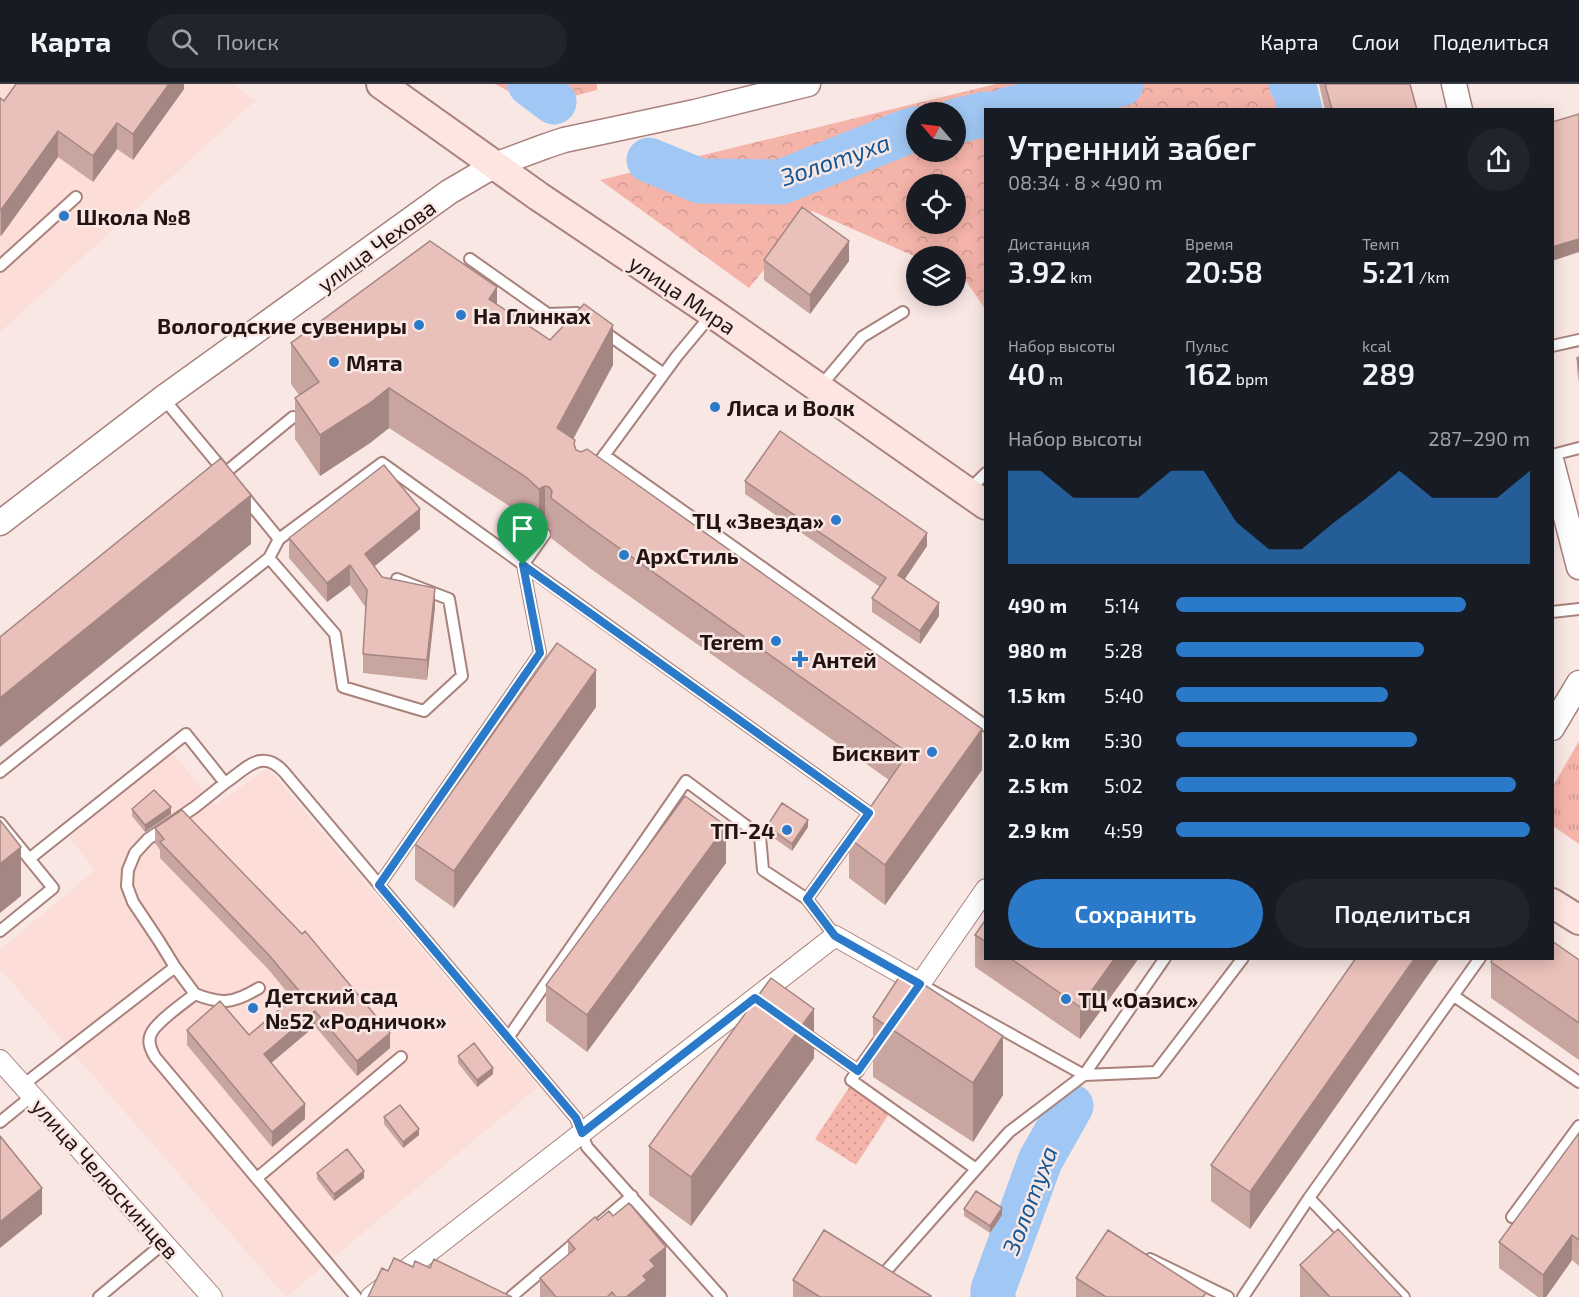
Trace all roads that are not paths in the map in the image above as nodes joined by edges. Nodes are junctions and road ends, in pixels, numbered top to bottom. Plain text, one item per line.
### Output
1 (381, 84) edge
2 (808, 84) edge
3 (1454, 84) edge
4 (1460, 108) edge
5 (495, 165) junction
6 (76, 197) dead end
7 (470, 260) dead end
8 (0, 266) edge
9 (903, 312) dead end
10 (712, 313) junction
11 (1579, 340) edge
12 (1554, 346) edge
13 (664, 374) junction
14 (819, 388) junction
15 (164, 398) junction
16 (293, 417) edge
17 (1579, 448) edge
18 (1554, 454) edge
19 (604, 455) junction
20 (592, 470) edge
21 (1554, 471) edge
22 (232, 481) junction
23 (207, 487) edge
24 (979, 490) edge
25 (0, 523) edge
26 (545, 534) dead end
27 (279, 539) junction
28 (269, 558) junction
29 (523, 565) junction
30 (1579, 567) edge
31 (397, 579) edge
32 (1579, 609) edge
33 (1554, 612) edge
34 (1579, 683) edge
35 (984, 725) edge
36 (1554, 725) edge
37 (0, 772) edge
38 (225, 783) junction
39 (0, 823) edge
40 (29, 859) junction
41 (379, 885) junction
42 (984, 892) edge
43 (807, 899) junction
44 (1554, 904) edge
45 (1579, 920) edge
46 (0, 931) edge
47 (835, 936) junction
48 (1164, 960) edge
49 (1241, 960) edge
50 (1479, 960) edge
51 (175, 967) junction
52 (259, 988) dead end
53 (917, 988) junction
54 (195, 994) junction
55 (1454, 996) junction
56 (792, 1025) edge
57 (885, 1032) edge
58 (508, 1038) junction
59 (401, 1058) dead end
60 (0, 1060) edge
61 (858, 1071) junction
62 (1084, 1075) junction
63 (1579, 1082) edge
64 (27, 1090) junction
65 (0, 1122) edge
66 (1579, 1126) edge
67 (582, 1133) junction
68 (976, 1169) junction
69 (257, 1178) junction
70 (632, 1196) junction
71 (1309, 1198) junction
72 (1512, 1216) dead end
73 (164, 1243) junction
74 (1142, 1255) edge
75 (878, 1280) edge
76 (99, 1297) edge
77 (212, 1297) edge
78 (356, 1297) edge
79 (371, 1297) edge
80 (511, 1297) edge
81 (721, 1297) edge
82 (1228, 1297) edge
83 (1243, 1297) edge
84 (1404, 1297) edge

1 - 5 main road, улица Мира
2 - 5 street, улица Чехова
3 - 4 street
5 - 10 main road, улица Мира
5 - 15 street, улица Чехова
6 - 8 lane
7 - 13 lane
9 - 14 lane
10 - 13 lane
10 - 14 main road, улица Мира
11 - 12 lane
13 - 19 lane
14 - 24 main road, улица Мира
15 - 22 lane
15 - 25 street, улица Чехова
16 - 22 lane
17 - 18 lane
19 - 20 lane
19 - 35 lane
21 - 30 street
22 - 23 lane
22 - 27 lane
26 - 29 lane
27 - 28 lane
27 - 29 lane
28 - 31 lane
28 - 37 lane
29 - 41 lane
29 - 43 lane
32 - 33 lane
34 - 36 street
38 - 40 lane
38 - 41 lane
38 - 51 lane
39 - 40 lane
40 - 46 lane
41 - 58 lane
42 - 53 street
43 - 47 lane
43 - 58 lane
44 - 45 main road
47 - 53 street
47 - 67 street
48 - 62 lane
49 - 62 lane
50 - 55 lane
51 - 54 lane
51 - 64 lane
52 - 54 lane
53 - 62 lane
54 - 69 lane
55 - 63 lane
55 - 71 lane
56 - 61 lane
57 - 61 lane
58 - 67 lane
59 - 69 lane
60 - 64 street, улица Челюскинцев
61 - 68 lane
62 - 68 lane
64 - 65 lane
64 - 73 street, улица Челюскинцев
66 - 72 lane
67 - 70 lane
67 - 79 street
68 - 75 lane
69 - 78 lane
70 - 80 lane
70 - 81 lane
71 - 83 lane
71 - 84 lane
73 - 76 lane
73 - 77 street, улица Челюскинцев
74 - 82 lane

